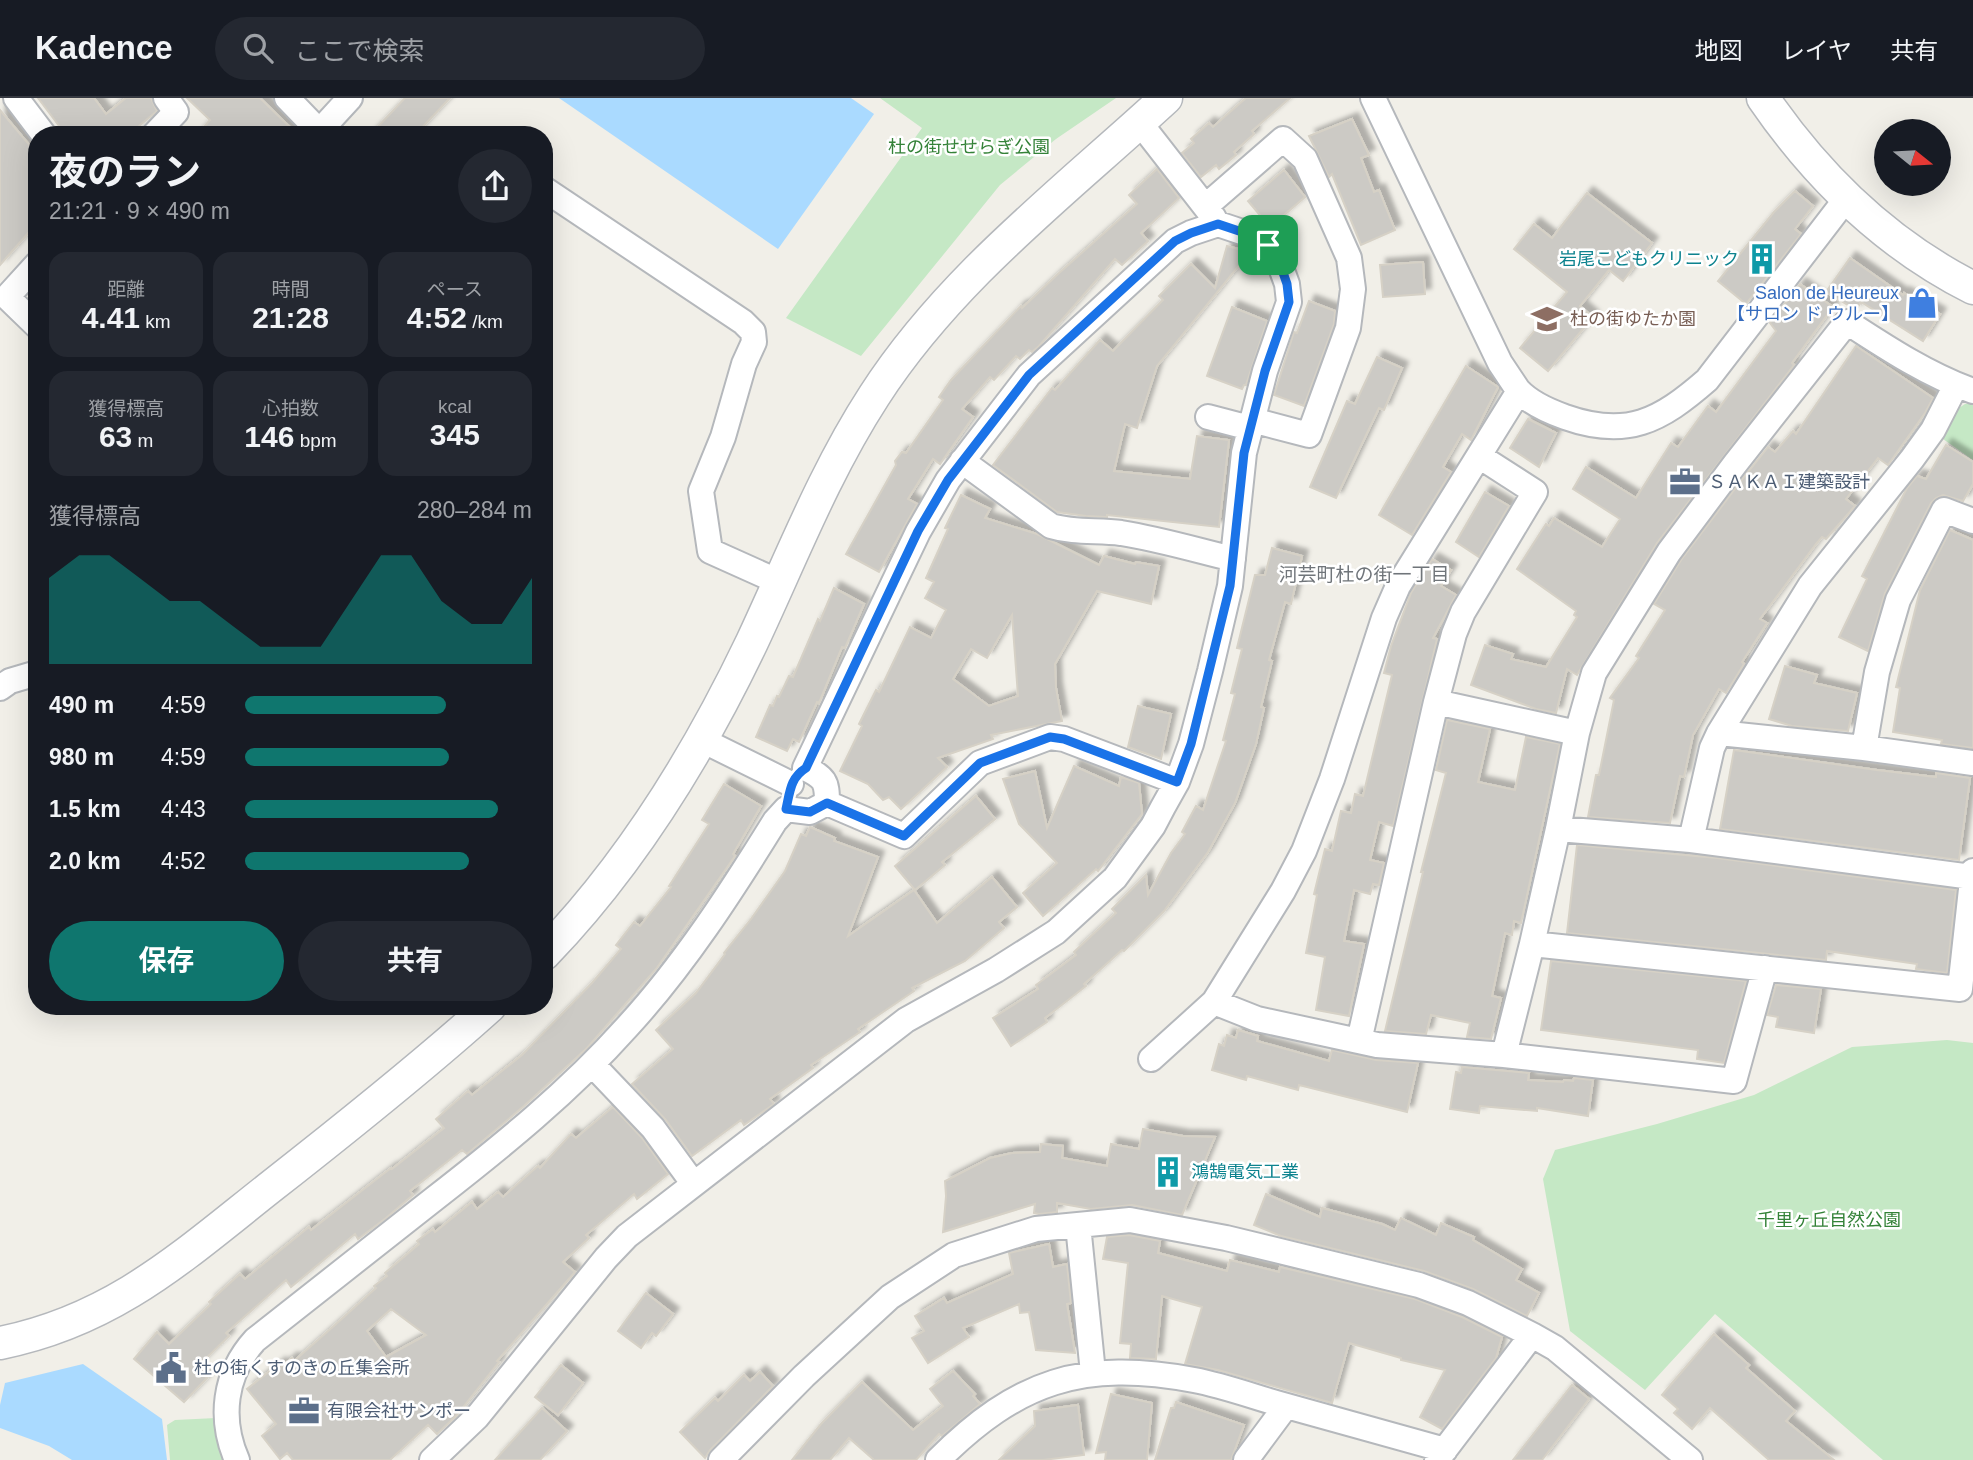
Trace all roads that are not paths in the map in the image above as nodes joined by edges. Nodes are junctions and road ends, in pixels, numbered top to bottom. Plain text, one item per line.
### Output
1 (16, 98) edge
2 (166, 98) edge
3 (287, 98) edge
4 (350, 98) edge
5 (1167, 98) edge
6 (1373, 98) edge
7 (1763, 98) edge
8 (1140, 123) junction
9 (37, 126) edge
10 (163, 126) edge
11 (312, 126) edge
12 (324, 126) edge
13 (553, 195) edge
14 (1846, 199) junction
15 (1212, 215) junction
16 (28, 274) edge
17 (1973, 288) edge
18 (28, 318) edge
19 (1964, 388) edge
20 (1519, 391) junction
21 (1208, 417) dead end
22 (1251, 424) junction
23 (1479, 456) junction
24 (962, 461) junction
25 (1973, 521) edge
26 (1233, 559) junction
27 (779, 582) junction
28 (28, 676) edge
29 (0, 688) edge
30 (1436, 702) junction
31 (1577, 733) junction
32 (1719, 733) junction
33 (702, 740) junction
34 (1864, 748) junction
35 (1973, 763) edge
36 (798, 776) junction
37 (1177, 782) junction
38 (827, 803) junction
39 (786, 809) junction
40 (1558, 829) junction
41 (1691, 840) junction
42 (1973, 871) edge
43 (1972, 877) edge
44 (553, 944) edge
45 (1532, 944) junction
46 (1765, 968) junction
47 (1214, 1002) junction
48 (480, 1015) edge
49 (1359, 1041) junction
50 (1504, 1055) junction
51 (1151, 1059) dead end
52 (592, 1064) junction
53 (693, 1183) junction
54 (1079, 1225) junction
55 (1532, 1335) junction
56 (0, 1343) edge
57 (1093, 1373) junction
58 (1286, 1406) junction
59 (1441, 1455) edge
60 (237, 1460) edge
61 (432, 1460) edge
62 (721, 1460) edge
63 (938, 1460) edge
64 (1246, 1460) edge
65 (1690, 1460) edge

1 - 9 street
2 - 10 street
3 - 11 street
4 - 12 street
5 - 8 street
6 - 20 street
7 - 14 street
8 - 15 street
8 - 27 street
13 - 27 street
14 - 17 street
14 - 20 street
15 - 22 street
15 - 22 street
15 - 24 street
16 - 18 street
19 - 31 street
19 - 32 street
20 - 23 street
21 - 22 street
22 - 26 street
23 - 30 street
23 - 47 street
24 - 26 street
24 - 36 street
25 - 34 street
26 - 37 street
27 - 33 street
28 - 29 street
30 - 31 street
30 - 49 street
31 - 40 street
32 - 34 street
32 - 41 street
33 - 36 street
33 - 44 street
34 - 35 street
36 - 38 street
36 - 39 street
37 - 38 street
37 - 53 street
38 - 39 street
39 - 52 street
40 - 41 street
40 - 45 street
41 - 43 street
42 - 43 street
43 - 46 street
45 - 46 street
45 - 50 street
46 - 50 street
47 - 49 street
47 - 51 street
48 - 56 street
49 - 50 street
52 - 53 street
52 - 60 street
53 - 61 street
54 - 55 street
54 - 57 street
54 - 62 street
55 - 59 street
55 - 65 street
57 - 58 street
57 - 63 street
58 - 59 street
58 - 64 street

